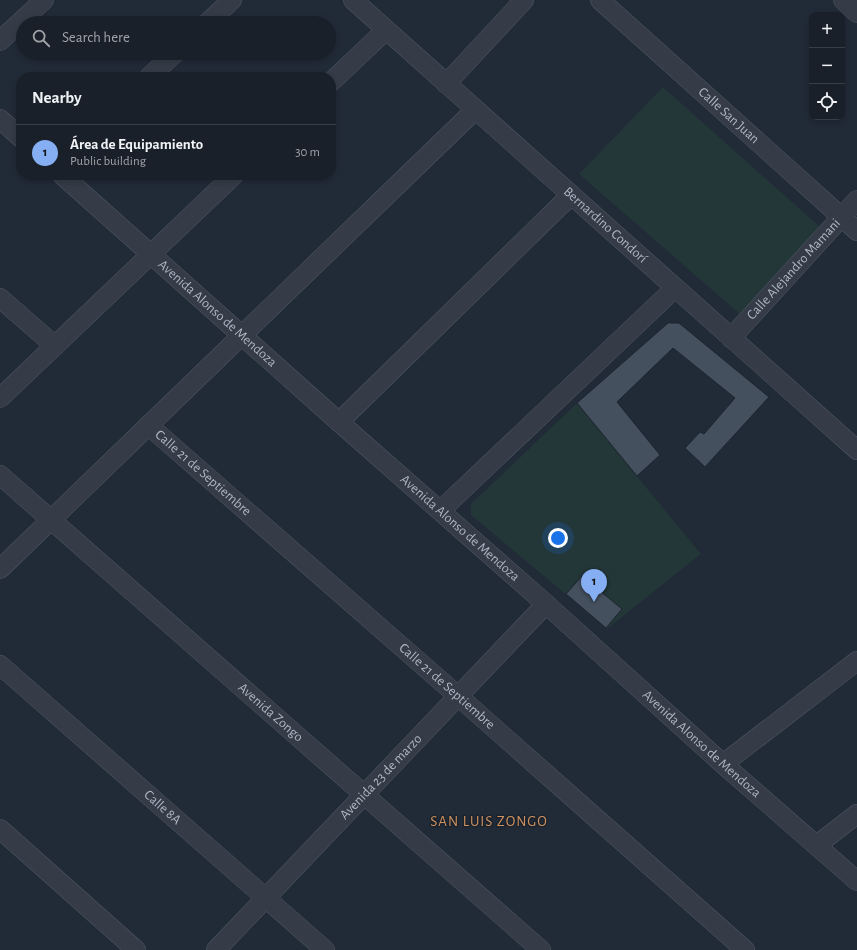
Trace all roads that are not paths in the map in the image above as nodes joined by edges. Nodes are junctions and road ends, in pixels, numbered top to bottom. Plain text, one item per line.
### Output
1 (44, 0) edge
2 (232, 0) edge
3 (353, 0) edge
4 (524, 0) edge
5 (600, 0) edge
6 (843, 0) edge
7 (857, 13) edge
8 (27, 16) edge
9 (215, 16) edge
10 (16, 26) edge
11 (386, 30) junction
12 (0, 41) edge
13 (167, 60) edge
14 (154, 72) edge
15 (336, 77) edge
16 (446, 84) junction
17 (475, 110) junction
18 (0, 119) edge
19 (16, 133) edge
20 (68, 180) edge
21 (229, 180) edge
22 (571, 195) junction
23 (857, 200) edge
24 (842, 217) junction
25 (857, 231) edge
26 (150, 254) junction
27 (675, 288) junction
28 (0, 298) edge
29 (242, 335) junction
30 (732, 338) junction
31 (55, 346) junction
32 (0, 398) edge
33 (339, 422) junction
34 (148, 425) junction
35 (857, 450) edge
36 (0, 475) edge
37 (441, 510) junction
38 (51, 520) junction
39 (0, 569) edge
40 (546, 604) junction
41 (857, 661) edge
42 (0, 665) edge
43 (458, 696) junction
44 (724, 764) junction
45 (364, 795) junction
46 (857, 814) edge
47 (0, 829) edge
48 (817, 845) junction
49 (857, 880) edge
50 (266, 898) junction
51 (136, 950) edge
52 (216, 950) edge
53 (325, 950) edge
54 (541, 950) edge
55 (744, 950) edge

1 - 8 street
2 - 9 street
3 - 11 street, Bernardino Condorí
4 - 16 street
5 - 24 street, Calle San Juan
6 - 7 street
10 - 12 street
11 - 15 street
11 - 16 street, Bernardino Condorí
13 - 14 street
16 - 17 street, Bernardino Condorí
17 - 22 street, Bernardino Condorí
17 - 29 street
18 - 19 street
20 - 26 street, Avenida Alonso de Mendoza
21 - 26 street
22 - 27 street, Bernardino Condorí
22 - 33 street
23 - 24 street, Calle Alejandro Mamani
24 - 25 street, Calle San Juan
24 - 30 street, Calle Alejandro Mamani
26 - 29 street, Avenida Alonso de Mendoza
26 - 31 street
27 - 30 street, Bernardino Condorí
27 - 37 street
28 - 31 street
29 - 33 street, Avenida Alonso de Mendoza
29 - 34 street
30 - 35 street, Bernardino Condorí
31 - 32 street
33 - 37 street, Avenida Alonso de Mendoza
34 - 38 street
34 - 43 street, Calle 21 de Septiembre
36 - 38 street, Avenida Zongo
37 - 40 street, Avenida Alonso de Mendoza
38 - 39 street
38 - 45 street, Avenida Zongo
40 - 43 street, Avenida 23 de marzo
40 - 44 street, Avenida Alonso de Mendoza
41 - 44 street
42 - 50 street, Calle 8A
43 - 45 street, Avenida 23 de marzo
43 - 55 street, Calle 21 de Septiembre
44 - 48 street, Avenida Alonso de Mendoza
45 - 50 street, Avenida 23 de marzo
45 - 54 street, Avenida Zongo
46 - 48 street
47 - 51 street
48 - 49 street, Avenida Alonso de Mendoza
50 - 52 street, Avenida 23 de marzo
50 - 53 street, Calle 8A

